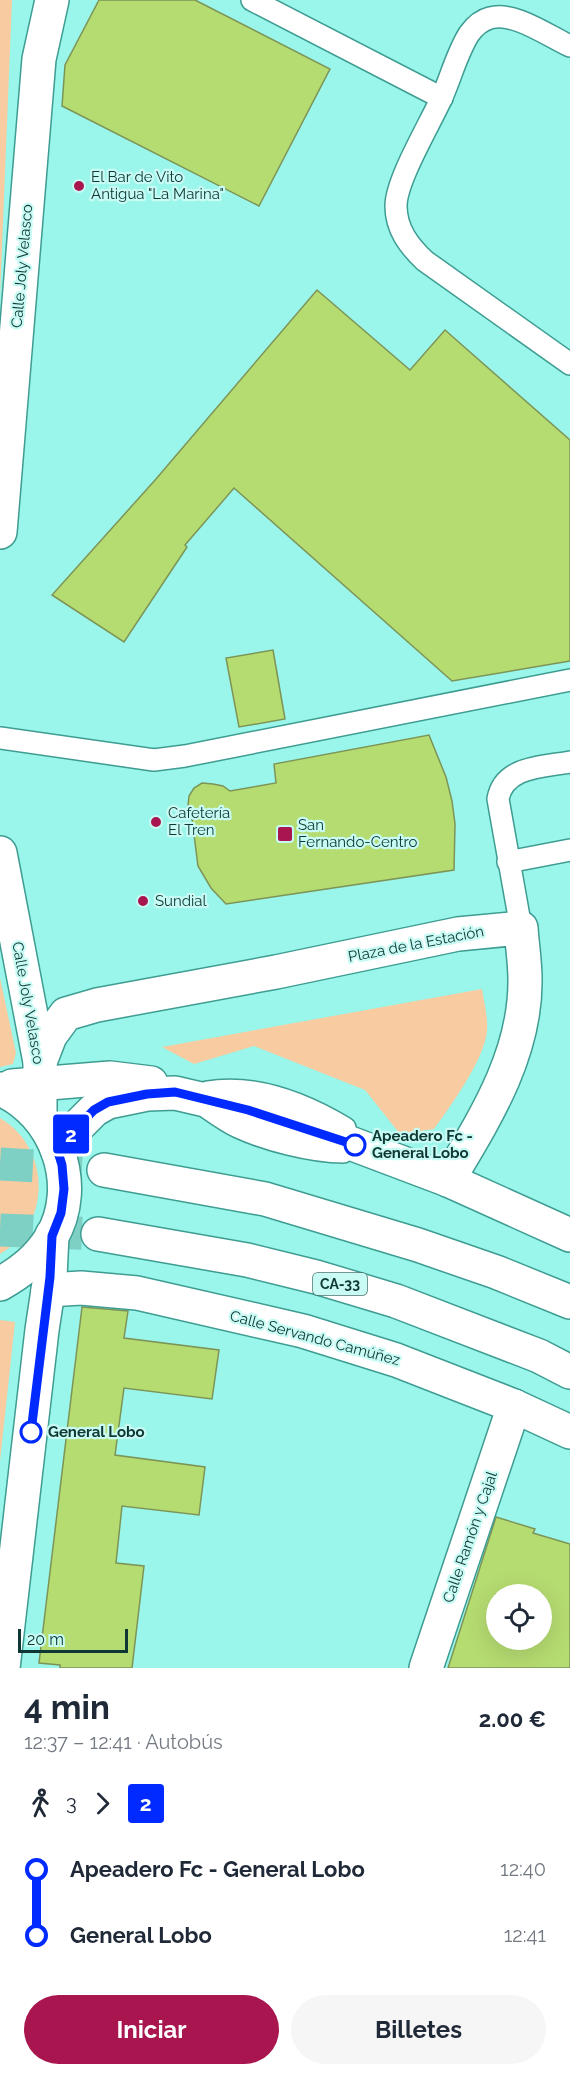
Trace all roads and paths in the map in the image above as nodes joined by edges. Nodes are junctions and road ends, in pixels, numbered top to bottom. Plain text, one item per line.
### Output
1 (52, 0) edge
2 (252, 0) edge
3 (570, 46) edge
4 (442, 98) junction
5 (570, 364) edge
6 (0, 532) edge
7 (570, 680) edge
8 (0, 738) edge
9 (570, 762) edge
10 (570, 850) edge
11 (0, 853) edge
12 (508, 862) junction
13 (521, 928) junction
14 (40, 1074) junction
15 (0, 1088) edge
16 (182, 1094) junction
17 (40, 1118) junction
18 (58, 1152) junction
19 (104, 1170) tunnel mouth
20 (448, 1180) junction
21 (98, 1234) tunnel mouth
22 (570, 1235) edge
23 (52, 1236) junction
24 (0, 1284) edge
25 (48, 1290) junction
26 (570, 1302) edge
27 (570, 1372) edge
28 (514, 1406) junction
29 (570, 1432) edge
30 (3, 1668) edge
31 (426, 1668) edge

1 - 6 main road, Calle Joly Velasco
2 - 4 lane
3 - 4 lane
4 - 5 lane
7 - 8 lane
9 - 12 lane
10 - 12 lane
11 - 14 main road, Calle Joly Velasco
12 - 13 lane
13 - 14 main road, Plaza de la Estación
13 - 20 main road
14 - 15 main road
14 - 16 main road
14 - 17 main road, Calle Joly Velasco
15 - 17 main road
16 - 18 main road
16 - 20 main road
17 - 18 main road
18 - 23 main road
19 - 26 main road
20 - 22 main road
21 - 27 main road, CA-33
23 - 24 main road
23 - 25 main road
25 - 28 main road, Calle Servando Camúñez
25 - 30 main road
28 - 29 main road, Calle Servando Camúñez
28 - 31 main road, Calle Ramón y Cajal

